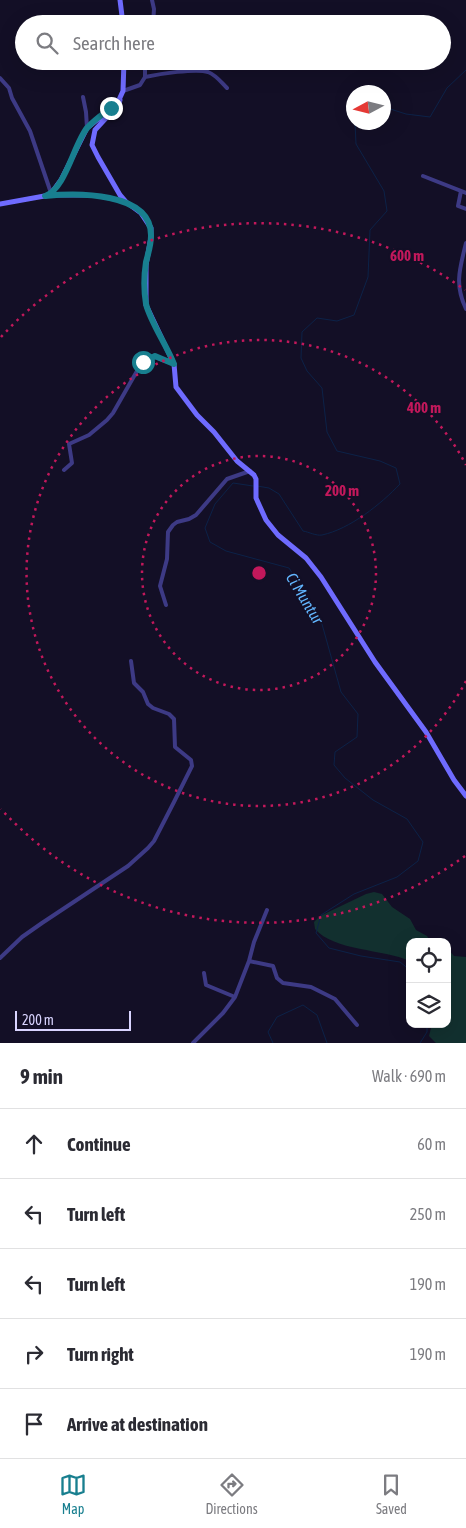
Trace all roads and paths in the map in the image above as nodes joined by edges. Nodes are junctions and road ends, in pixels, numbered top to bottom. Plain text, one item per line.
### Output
1 (120, 0) edge
2 (152, 0) edge
3 (122, 15) edge
4 (154, 15) edge
5 (124, 70) edge
6 (145, 70) edge
7 (145, 77) junction
8 (0, 78) edge
9 (227, 88) dead end
10 (123, 91) junction
11 (83, 97) dead end
12 (120, 100) junction
13 (87, 128) junction
14 (423, 176) dead end
15 (464, 192) edge
16 (52, 193) junction
17 (45, 196) junction
18 (126, 202) junction
19 (0, 204) edge
20 (466, 209) edge
21 (466, 243) edge
22 (466, 309) edge
23 (174, 364) junction
24 (64, 470) dead end
25 (250, 471) junction
26 (166, 605) dead end
27 (131, 661) dead end
28 (466, 796) edge
29 (267, 910) dead end
30 (0, 958) edge
31 (249, 961) junction
32 (204, 973) dead end
33 (235, 997) junction
34 (357, 1025) dead end
35 (193, 1043) edge

1 - 3 main road
2 - 4 street
5 - 10 main road
6 - 7 street
7 - 9 street
7 - 10 street
8 - 16 street
10 - 12 main road
11 - 13 street
12 - 13 main road
12 - 18 main road
13 - 16 main road
14 - 15 street
15 - 20 street
16 - 17 main road
17 - 18 street
17 - 19 main road
18 - 23 main road
21 - 22 street
23 - 24 street
23 - 25 main road
25 - 26 street
25 - 28 main road
27 - 30 street
29 - 31 street
31 - 33 street
31 - 34 street
32 - 33 street
33 - 35 street

